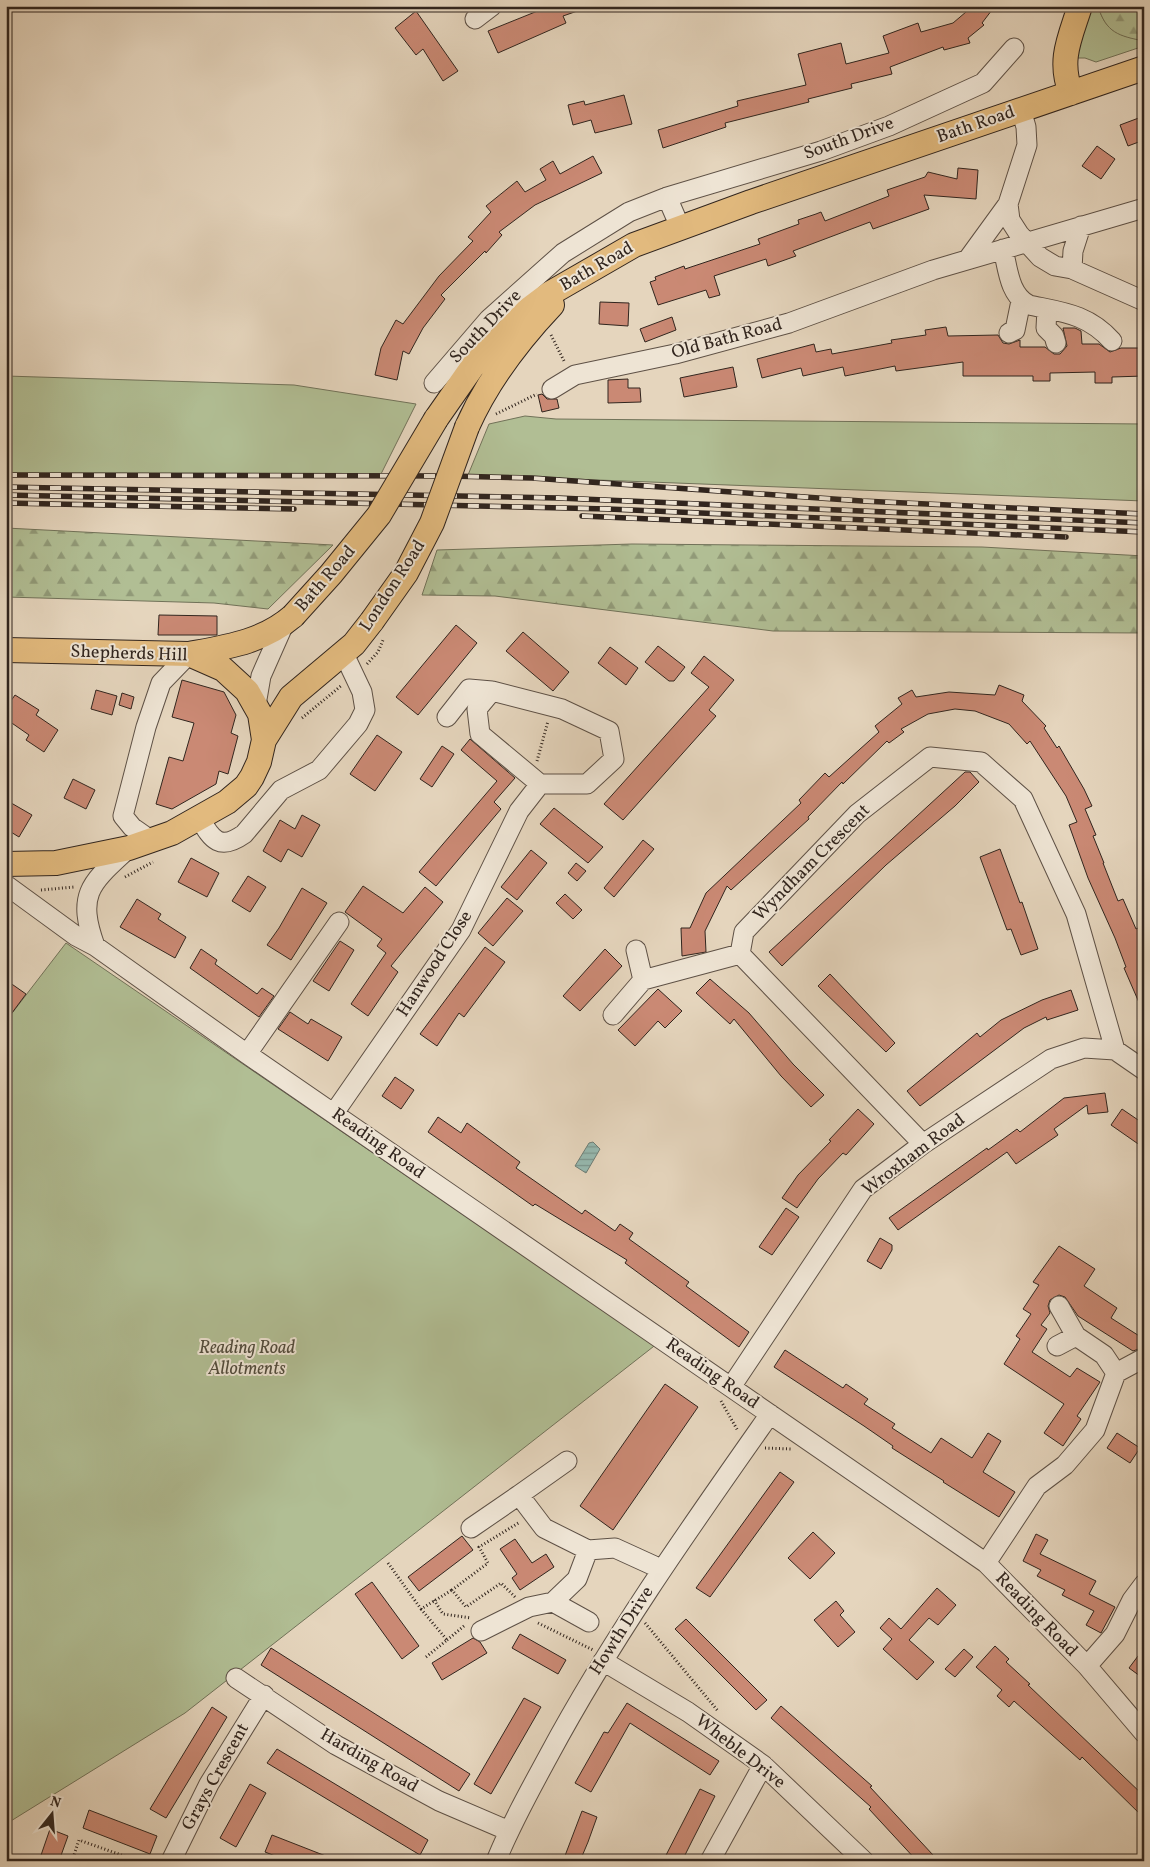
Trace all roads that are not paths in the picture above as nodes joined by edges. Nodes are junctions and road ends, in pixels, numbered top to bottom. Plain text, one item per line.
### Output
1 (492, 6) edge
2 (1080, 6) edge
3 (476, 19) dead end
4 (1014, 48) dead end
5 (1144, 68) edge
6 (1071, 92) junction
7 (1021, 110) junction
8 (667, 197) junction
9 (1008, 204) junction
10 (1144, 208) edge
11 (1081, 226) junction
12 (680, 227) junction
13 (1028, 242) junction
14 (1003, 249) junction
15 (968, 260) junction
16 (1072, 269) junction
17 (578, 278) junction
18 (1021, 301) junction
19 (1144, 301) edge
20 (1047, 309) junction
21 (1009, 333) dead end
22 (1112, 341) dead end
23 (1056, 343) dead end
24 (434, 383) dead end
25 (552, 389) road end
26 (288, 620) junction
27 (6, 650) edge
28 (189, 654) junction
29 (344, 654) junction
30 (492, 691) junction
31 (256, 705) junction
32 (448, 717) dead end
33 (264, 740) junction
34 (536, 780) junction
35 (200, 819) junction
36 (128, 848) junction
37 (156, 850) junction
38 (6, 864) edge
39 (6, 885) edge
40 (338, 922) dead end
41 (95, 946) junction
42 (636, 950) dead end
43 (740, 954) junction
44 (642, 980) junction
45 (612, 1015) dead end
46 (1115, 1050) junction
47 (247, 1054) junction
48 (1144, 1070) edge
49 (334, 1113) junction
50 (923, 1144) junction
51 (1060, 1306) dead end
52 (1076, 1336) junction
53 (1057, 1346) dead end
54 (1144, 1358) edge
55 (1116, 1373) junction
56 (730, 1387) junction
57 (770, 1414) junction
58 (567, 1460) dead end
59 (519, 1495) junction
60 (471, 1528) dead end
61 (588, 1550) junction
62 (986, 1563) junction
63 (661, 1569) junction
64 (1144, 1584) edge
65 (553, 1602) junction
66 (589, 1622) dead end
67 (481, 1631) dead end
68 (599, 1656) junction
69 (1087, 1666) junction
70 (236, 1678) dead end
71 (264, 1695) junction
72 (1144, 1732) edge
73 (763, 1765) junction
74 (509, 1831) junction
75 (171, 1861) edge
76 (496, 1861) edge
77 (710, 1861) edge
78 (864, 1861) edge

1 - 3 street
2 - 6 main road
4 - 8 street, South Drive
5 - 6 main road, Bath Road
6 - 7 main road, Bath Road
7 - 9 street
7 - 12 main road, Bath Road
8 - 12 street
8 - 24 street, South Drive
9 - 13 street
9 - 15 street
10 - 11 street, Old Bath Road
11 - 13 street, Old Bath Road
11 - 16 street
12 - 17 main road, Bath Road
13 - 14 street, Old Bath Road
13 - 16 street
14 - 15 street, Old Bath Road
14 - 18 street
15 - 25 street, Old Bath Road
16 - 19 street
17 - 26 main road, Bath Road, bridge
17 - 29 main road, London Road, bridge
18 - 20 street
18 - 21 street
20 - 22 street
20 - 23 street
26 - 28 main road, Bath Road
26 - 31 street
27 - 28 main road, Shepherds Hill
28 - 31 main road, Shepherds Hill
28 - 37 street
29 - 33 main road, London Road
29 - 35 street
30 - 32 street
30 - 34 street
30 - 34 street
31 - 33 main road, Shepherds Hill
33 - 35 main road, London Road
34 - 49 street, Hanwood Close
35 - 37 main road, London Road
36 - 37 main road, London Road
36 - 38 main road, London Road
36 - 41 street
39 - 41 street, Reading Road
40 - 47 street
41 - 47 street, Reading Road
42 - 44 street
43 - 44 street
43 - 46 street, Wyndham Crescent
43 - 50 street
44 - 45 street
46 - 48 street
46 - 50 street, Wroxham Road
47 - 49 street, Reading Road
49 - 56 street, Reading Road
50 - 56 street, Wroxham Road
51 - 52 street
52 - 53 street
52 - 55 street
54 - 55 street
55 - 62 street
56 - 57 street, Reading Road
57 - 62 street, Reading Road
57 - 63 street, Howth Drive
58 - 59 street
59 - 60 street
59 - 61 street
61 - 63 street
61 - 65 street
62 - 69 street, Reading Road
63 - 68 street, Howth Drive
64 - 69 street
65 - 66 street
65 - 67 street
68 - 73 street, Wheble Drive
68 - 74 street, Howth Drive
69 - 72 street, Reading Road
70 - 71 street, Harding Road
71 - 74 street, Harding Road
71 - 75 street, Grays Crescent
73 - 77 street
73 - 78 street, Wheble Drive
74 - 76 street, Howth Drive

